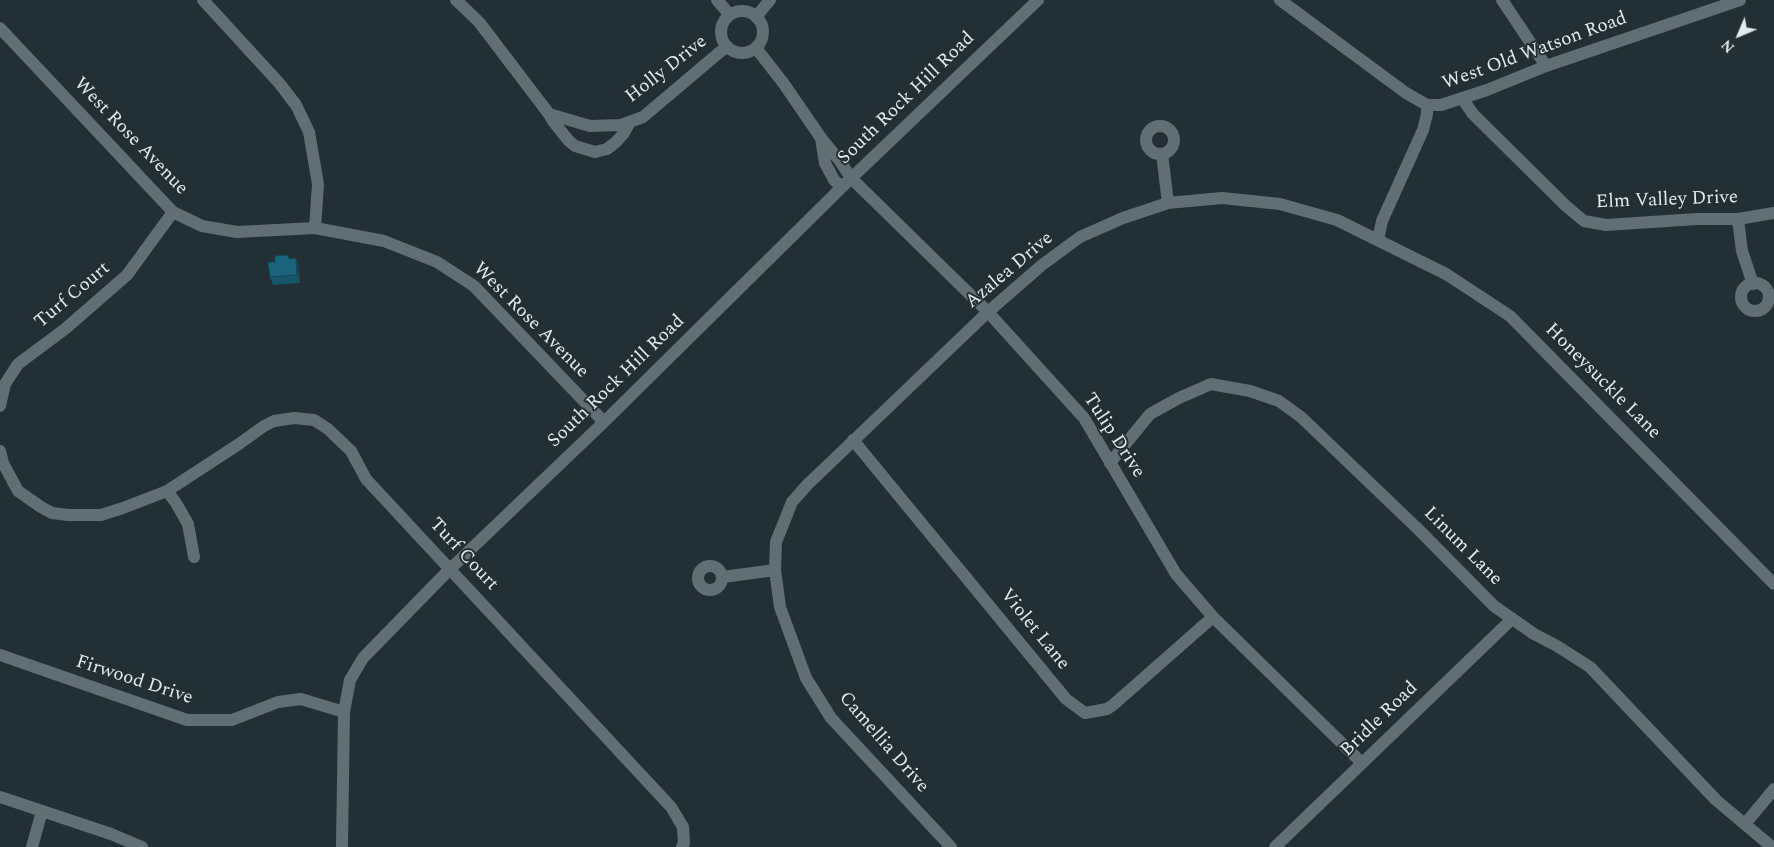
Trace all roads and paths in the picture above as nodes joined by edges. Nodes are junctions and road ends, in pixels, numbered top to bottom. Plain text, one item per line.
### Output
1 (204, 0) edge
2 (456, 0) edge
3 (717, 0) edge
4 (770, 0) edge
5 (1038, 0) edge
6 (1280, 0) edge
7 (1502, 0) edge
8 (1740, 0) edge
9 (1724, 2) edge
10 (730, 15) junction
11 (756, 17) junction
12 (0, 28) edge
13 (727, 46) junction
14 (756, 48) junction
15 (1546, 66) junction
16 (1462, 98) junction
17 (1427, 105) junction
18 (549, 114) junction
19 (630, 122) junction
20 (1162, 154) dead end
21 (847, 183) junction
22 (1168, 203) junction
23 (173, 212) junction
24 (1774, 212) edge
25 (1738, 219) junction
26 (315, 228) junction
27 (1378, 240) junction
28 (1753, 284) dead end
29 (988, 312) junction
30 (0, 406) edge
31 (604, 422) junction
32 (853, 440) junction
33 (0, 450) edge
34 (1110, 463) junction
35 (166, 490) junction
36 (194, 557) dead end
37 (450, 569) junction
38 (775, 570) junction
39 (722, 577) dead end
40 (1774, 584) edge
41 (1214, 617) junction
42 (1512, 619) junction
43 (0, 655) edge
44 (344, 712) junction
45 (1362, 763) junction
46 (1774, 789) edge
47 (0, 798) edge
48 (42, 811) junction
49 (1746, 824) junction
50 (32, 847) edge
51 (142, 847) edge
52 (342, 847) edge
53 (682, 847) edge
54 (951, 847) edge
55 (1275, 847) edge
56 (1772, 847) edge

1 - 26 street
2 - 18 street, Holly Drive
3 - 10 street
4 - 11 street
5 - 21 street, South Rock Hill Road
6 - 17 street, West Old Watson Road
7 - 15 street
8 - 9 street, West Old Watson Road
9 - 15 street, West Old Watson Road
10 - 11 street
10 - 13 street
11 - 14 street
12 - 23 street, West Rose Avenue
13 - 14 street
13 - 19 street, Holly Drive
14 - 21 street, Tulip Drive
15 - 16 street, West Old Watson Road
16 - 17 street, West Old Watson Road
16 - 25 street, Elm Valley Drive
17 - 27 street
18 - 19 street, Holly Drive
18 - 19 street, Holly Drive
20 - 22 street
21 - 29 street, Tulip Drive
21 - 31 street, South Rock Hill Road
22 - 27 street, Azalea Drive
22 - 29 street, Azalea Drive
23 - 26 street, West Rose Avenue
23 - 30 street, Turf Court
24 - 25 street, Elm Valley Drive
25 - 28 street
26 - 31 street, West Rose Avenue
27 - 40 street, Honeysuckle Lane
29 - 32 street, Azalea Drive
29 - 34 street, Tulip Drive
31 - 37 street, South Rock Hill Road
32 - 38 street, Azalea Drive
32 - 41 street, Violet Lane
33 - 35 street, Turf Court
34 - 41 street, Tulip Drive
34 - 42 street, Linum Lane
35 - 36 street
35 - 37 street, Turf Court
37 - 44 street, South Rock Hill Road
37 - 53 street, Turf Court
38 - 39 street
38 - 54 street, Camellia Drive
41 - 45 street, Tulip Drive
42 - 45 street, Bridle Road
42 - 49 street, Linum Lane
43 - 44 street, Firwood Drive
44 - 52 street, South Rock Hill Road
45 - 55 street, Bridle Road
46 - 49 street
47 - 48 street
48 - 50 street
48 - 51 street
49 - 56 street, Linum Lane

